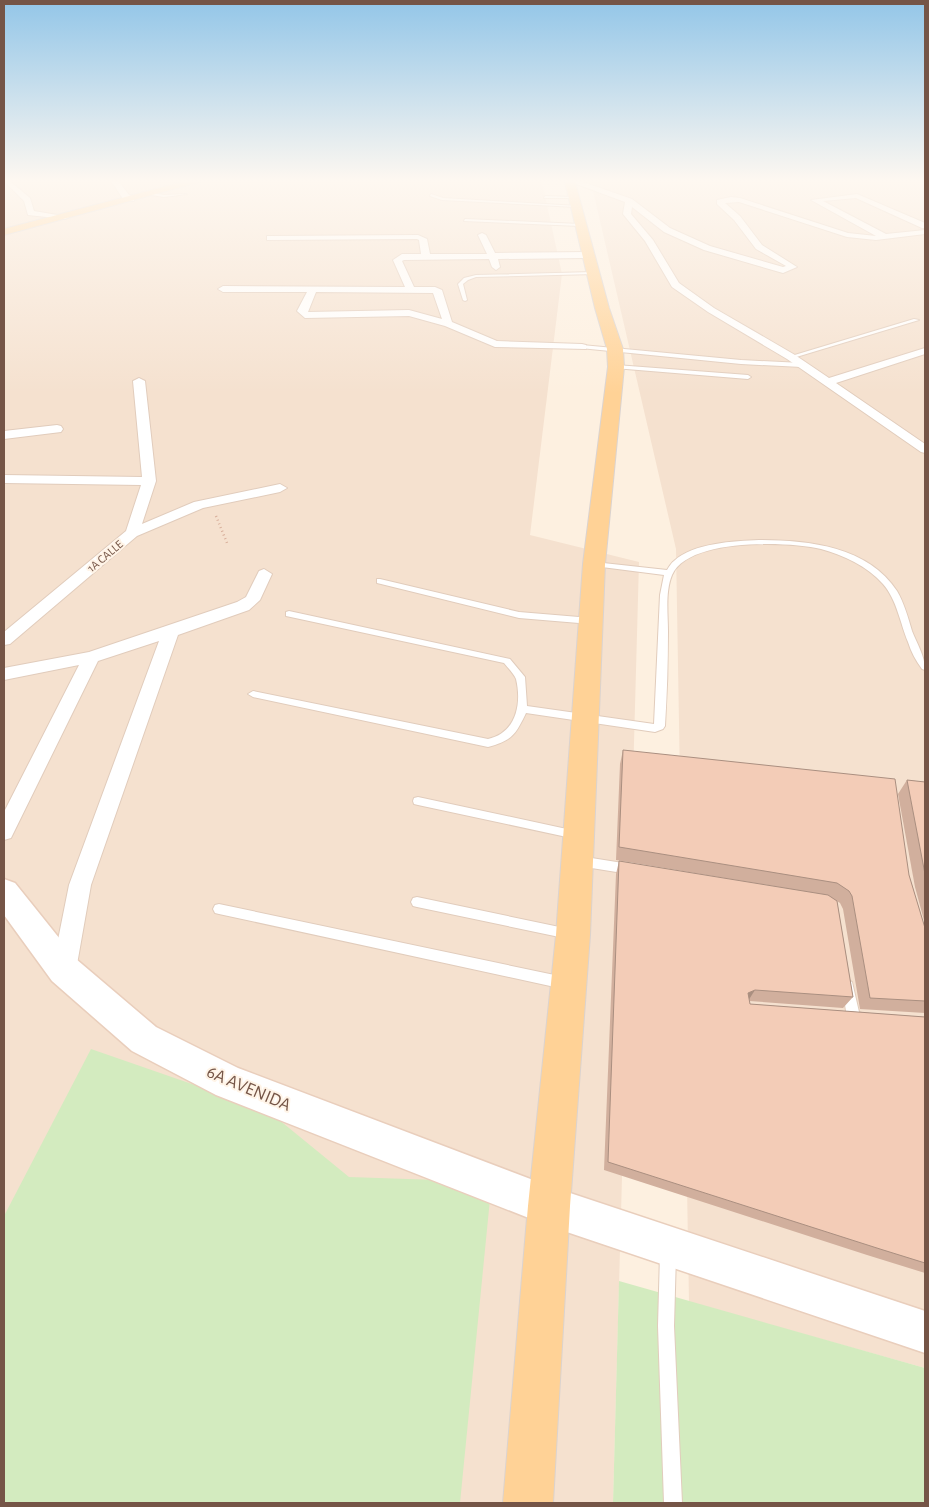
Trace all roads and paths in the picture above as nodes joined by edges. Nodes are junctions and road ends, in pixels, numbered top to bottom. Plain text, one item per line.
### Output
1 (425, 252) edge
2 (588, 252) edge
3 (656, 252) edge
4 (722, 252) edge
5 (768, 252) edge
6 (492, 255) junction
7 (426, 256) junction
8 (591, 264) junction
9 (496, 268) dead end
10 (222, 289) dead end
11 (411, 290) junction
12 (312, 291) junction
13 (465, 300) dead end
14 (916, 320) dead end
15 (448, 324) junction
16 (582, 347) joint
17 (925, 351) edge
18 (791, 357) junction
19 (616, 358) junction
20 (802, 365) junction
21 (748, 376) dead end
22 (138, 381) dead end
23 (828, 382) junction
24 (57, 429) dead end
25 (4, 435) edge
26 (924, 446) edge
27 (4, 479) edge
28 (149, 481) junction
29 (280, 488) dead end
30 (211, 502) junction
31 (132, 533) junction
32 (227, 543) dead end
33 (594, 564) junction
34 (668, 573) junction
35 (264, 574) dead end
36 (380, 581) dead end
37 (289, 614) dead end
38 (591, 621) junction
39 (171, 632) junction
40 (4, 640) edge
41 (91, 657) junction
42 (925, 667) edge
43 (4, 674) edge
44 (253, 694) dead end
45 (523, 709) junction
46 (585, 716) junction
47 (418, 801) dead end
48 (4, 832) edge
49 (577, 848) junction
50 (642, 871) edge
51 (4, 892) edge
52 (417, 902) dead end
53 (219, 910) dead end
54 (573, 934) junction
55 (64, 970) junction
56 (845, 972) edge
57 (567, 983) junction
58 (872, 1018) edge
59 (549, 1206) junction
60 (668, 1246) junction
61 (925, 1332) edge
62 (528, 1503) edge
63 (673, 1503) edge

1 - 7 street
2 - 8 main road
3 - 18 street
4 - 5 street
6 - 7 street
6 - 8 street
6 - 9 street
7 - 11 street
8 - 13 lane
8 - 19 main road
10 - 12 street
11 - 12 street
11 - 15 street
12 - 15 street
14 - 18 lane
15 - 16 street
16 - 19 lane
17 - 23 street
18 - 20 street
19 - 20 lane
19 - 21 lane
19 - 33 main road
20 - 23 street
22 - 28 street, 1A CALLE
23 - 26 street
24 - 25 street
27 - 28 street
28 - 31 street, 1A CALLE
29 - 30 street
30 - 31 street
30 - 32 path
31 - 40 street, 1A CALLE
33 - 34 lane
33 - 38 main road
34 - 42 lane
34 - 46 lane
35 - 39 street
36 - 38 lane
37 - 45 lane
38 - 46 main road
39 - 41 street
39 - 55 street
41 - 43 street
41 - 48 street
44 - 45 lane
45 - 46 lane
46 - 49 main road
47 - 49 lane
49 - 50 lane
49 - 54 main road
51 - 55 street, 6A AVENIDA
52 - 54 lane
53 - 57 lane
54 - 57 main road
55 - 59 street, 6A AVENIDA
56 - 58 lane
57 - 59 main road
59 - 60 street, 6A AVENIDA
59 - 62 main road
60 - 61 street, 6A AVENIDA
60 - 63 lane

